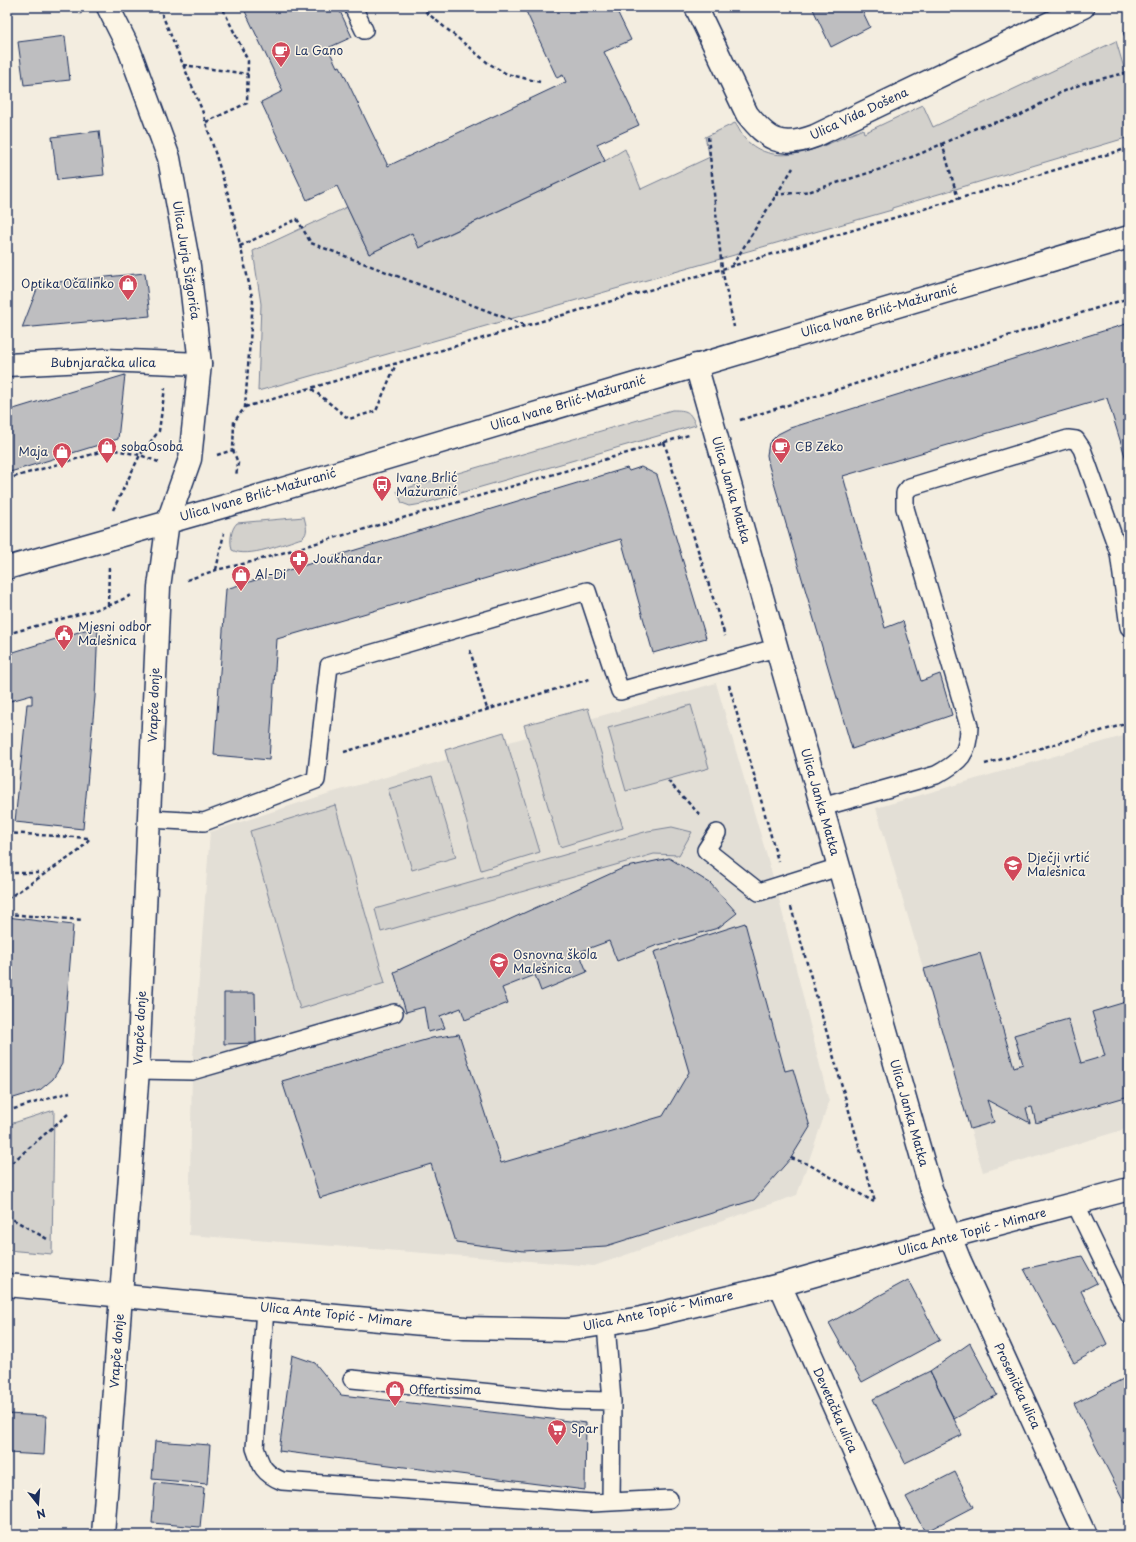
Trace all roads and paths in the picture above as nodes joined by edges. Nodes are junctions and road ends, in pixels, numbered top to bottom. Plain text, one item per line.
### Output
1 (77, 7) edge
2 (108, 7) edge
3 (168, 7) edge
4 (222, 7) edge
5 (353, 7) edge
6 (420, 7) edge
7 (696, 7) edge
8 (1083, 7) edge
9 (159, 9) edge
10 (85, 21) dead end
11 (364, 30) dead end
12 (1124, 32) dead end
13 (1129, 47) edge
14 (183, 65) junction
15 (1129, 72) edge
16 (248, 74) junction
17 (540, 82) dead end
18 (206, 122) junction
19 (708, 137) dead end
20 (942, 143) junction
21 (1129, 148) edge
22 (796, 162) dead end
23 (775, 195) junction
24 (958, 199) junction
25 (1129, 237) edge
26 (240, 246) junction
27 (732, 266) junction
28 (722, 269) junction
29 (1129, 298) edge
30 (527, 326) junction
31 (735, 331) dead end
32 (35, 364) junction
33 (200, 364) junction
34 (396, 364) junction
35 (7, 365) edge
36 (696, 365) junction
37 (7, 372) edge
38 (165, 388) dead end
39 (311, 388) junction
40 (245, 407) junction
41 (737, 421) dead end
42 (691, 435) dead end
43 (664, 442) junction
44 (233, 450) junction
45 (140, 455) junction
46 (220, 455) dead end
47 (238, 463) dead end
48 (164, 464) dead end
49 (7, 479) edge
50 (110, 516) dead end
51 (168, 522) junction
52 (225, 530) dead end
53 (1124, 551) edge
54 (7, 568) edge
55 (109, 568) dead end
56 (216, 570) junction
57 (190, 579) dead end
58 (137, 592) dead end
59 (108, 606) junction
60 (463, 627) junction
61 (1129, 627) edge
62 (7, 634) edge
63 (776, 648) junction
64 (728, 661) junction
65 (613, 672) junction
66 (487, 709) junction
67 (1129, 723) edge
68 (319, 759) junction
69 (952, 766) junction
70 (668, 781) dead end
71 (822, 807) junction
72 (150, 819) junction
73 (7, 833) edge
74 (717, 833) joint
75 (839, 867) junction
76 (7, 873) edge
77 (44, 873) junction
78 (785, 884) junction
79 (7, 899) edge
80 (7, 914) edge
81 (83, 920) dead end
82 (394, 1013) dead end
83 (138, 1070) junction
84 (70, 1092) dead end
85 (7, 1111) edge
86 (68, 1114) dead end
87 (791, 1158) dead end
88 (7, 1167) edge
89 (1129, 1189) edge
90 (1076, 1204) junction
91 (7, 1216) edge
92 (949, 1237) junction
93 (49, 1240) dead end
94 (7, 1285) edge
95 (780, 1285) junction
96 (121, 1294) junction
97 (265, 1309) junction
98 (1129, 1315) edge
99 (606, 1324) junction
100 (352, 1379) dead end
101 (612, 1401) junction
102 (669, 1498) dead end
103 (611, 1502) junction
104 (103, 1535) edge
105 (891, 1535) edge
106 (1085, 1535) edge

1 - 10 path
2 - 33 street, Ulica Jurja Šižgorića
3 - 9 path
4 - 16 path
5 - 11 lane
6 - 17 path
7 - 8 street, Ulica Vida Došena
9 - 14 path
12 - 13 path
14 - 16 path
14 - 18 path
15 - 20 path
16 - 18 path
18 - 26 path
19 - 28 path
20 - 23 path
20 - 24 path
21 - 24 path
22 - 23 path
23 - 27 path
24 - 27 path
25 - 36 street, Ulica Ivane Brlić-Mažuranić
26 - 30 path
26 - 40 path
27 - 28 path
28 - 30 path
28 - 31 path
29 - 41 path
30 - 34 path
32 - 33 street, Bubnjaračka ulica
32 - 35 street, Bubnjaračka ulica
32 - 37 lane
33 - 51 street, Ulica Jurja Šižgorića
34 - 39 path
34 - 39 path
36 - 51 street, Ulica Ivane Brlić-Mažuranić
36 - 63 street, Ulica Janka Matka
38 - 45 path
39 - 40 path
40 - 44 path
42 - 43 path
43 - 56 path
43 - 64 path
44 - 46 path
44 - 47 path
45 - 48 path
45 - 49 path
45 - 50 path
51 - 54 street, Ulica Ivane Brlić-Mažuranić
51 - 72 street, Vrapče donje
52 - 56 path
53 - 61 lane
53 - 69 lane
55 - 59 path
56 - 57 path
58 - 59 path
59 - 62 path
60 - 65 lane
60 - 66 path
60 - 68 lane
63 - 64 lane
63 - 71 street, Ulica Janka Matka
64 - 65 lane
64 - 78 path
65 - 66 path
66 - 68 path
67 - 69 path
68 - 72 lane
69 - 71 lane
70 - 74 path
71 - 75 street, Ulica Janka Matka
72 - 83 street, Vrapče donje
73 - 77 path
74 - 78 lane
75 - 78 lane
75 - 92 street, Ulica Janka Matka
76 - 77 path
77 - 79 path
78 - 87 path
80 - 81 path
82 - 83 lane
83 - 96 street, Vrapče donje
84 - 85 path
86 - 88 path
89 - 90 street, Ulica Ante Topić - Mimare
90 - 92 street, Ulica Ante Topić - Mimare
90 - 98 lane
91 - 93 path
92 - 95 street, Ulica Ante Topić - Mimare
92 - 106 street, Prosenička ulica
94 - 96 street, Ulica Ante Topić - Mimare
95 - 99 street, Ulica Ante Topić - Mimare
95 - 105 street, Devetačka ulica
96 - 97 street, Ulica Ante Topić - Mimare
96 - 104 street, Vrapče donje
97 - 99 street, Ulica Ante Topić - Mimare
97 - 103 lane
99 - 101 lane
100 - 101 lane
101 - 103 lane
102 - 103 lane

